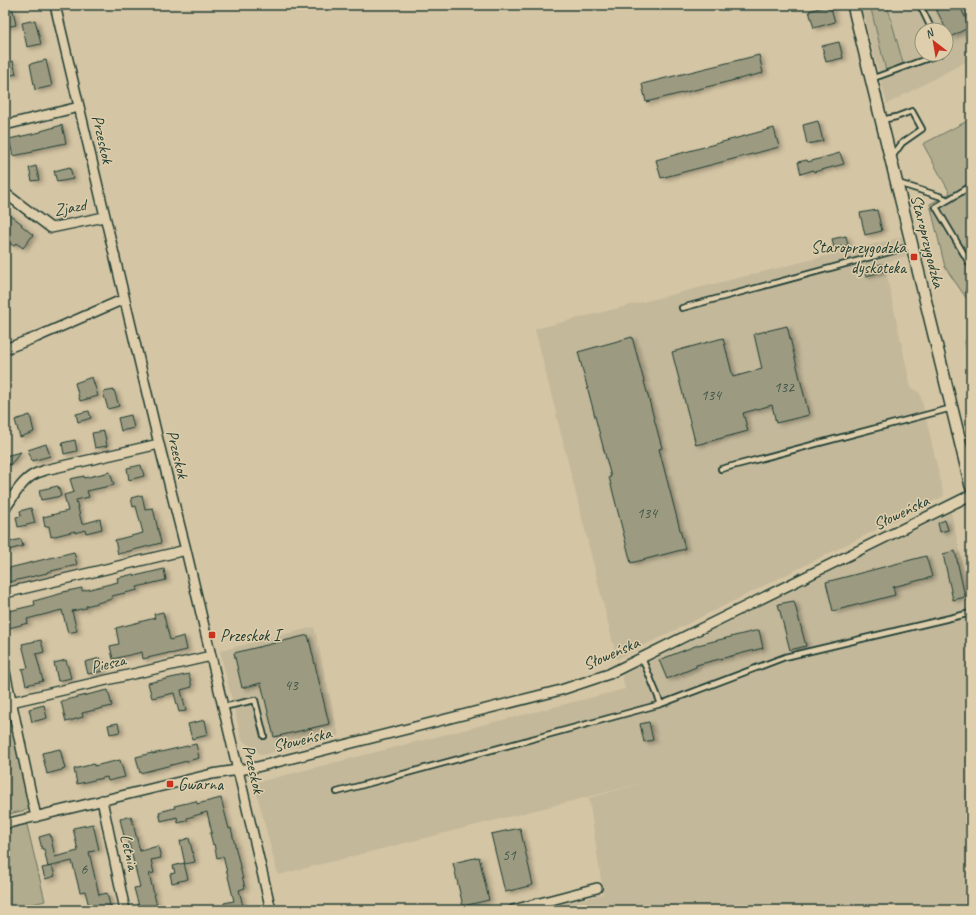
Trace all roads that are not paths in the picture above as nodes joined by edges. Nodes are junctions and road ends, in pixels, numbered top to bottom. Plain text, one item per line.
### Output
1 (55, 5) edge
2 (853, 5) edge
3 (920, 5) edge
4 (928, 22) edge
5 (918, 62) edge
6 (871, 79) junction
7 (79, 107) junction
8 (881, 120) junction
9 (5, 125) edge
10 (890, 158) junction
11 (896, 183) junction
12 (971, 186) edge
13 (5, 193) edge
14 (948, 200) junction
15 (104, 217) junction
16 (912, 246) junction
17 (971, 266) edge
18 (124, 299) junction
19 (682, 308) dead end
20 (5, 349) edge
21 (952, 408) junction
22 (159, 444) junction
23 (721, 469) dead end
24 (971, 486) edge
25 (971, 495) edge
26 (5, 509) edge
27 (186, 550) junction
28 (5, 593) edge
29 (971, 613) edge
30 (211, 656) junction
31 (642, 658) junction
32 (5, 672) edge
33 (11, 702) junction
34 (661, 704) junction
35 (223, 707) junction
36 (264, 736) dead end
37 (237, 770) junction
38 (337, 792) dead end
39 (102, 800) junction
40 (36, 817) junction
41 (5, 824) edge
42 (597, 888) dead end
43 (125, 910) edge
44 (271, 910) edge
45 (513, 910) edge

1 - 7 street, Przeskok
2 - 6 street, Staroprzygodzka
3 - 4 lane
5 - 6 lane
6 - 8 street, Staroprzygodzka
7 - 9 street
7 - 15 street, Przeskok
8 - 10 street, Staroprzygodzka
8 - 10 lane
10 - 11 street, Staroprzygodzka
11 - 14 lane
11 - 16 street, Staroprzygodzka
12 - 14 lane
13 - 15 street, Zjazd
14 - 17 lane
15 - 18 street, Przeskok
16 - 19 lane
16 - 21 street, Staroprzygodzka
18 - 20 street
18 - 22 street, Przeskok
21 - 23 lane
21 - 24 street, Staroprzygodzka
22 - 26 street
22 - 27 street, Przeskok
25 - 31 street, Słoweńska
27 - 28 street
27 - 30 street, Przeskok
29 - 34 lane
30 - 33 street, Piesza
30 - 35 street, Przeskok
31 - 34 lane
31 - 37 street, Słoweńska
32 - 33 street
33 - 40 street
34 - 38 lane
35 - 36 lane
35 - 37 street, Przeskok
37 - 39 street
37 - 44 street, Przeskok
39 - 40 street
39 - 43 street, Letnia
40 - 41 street
42 - 45 street

